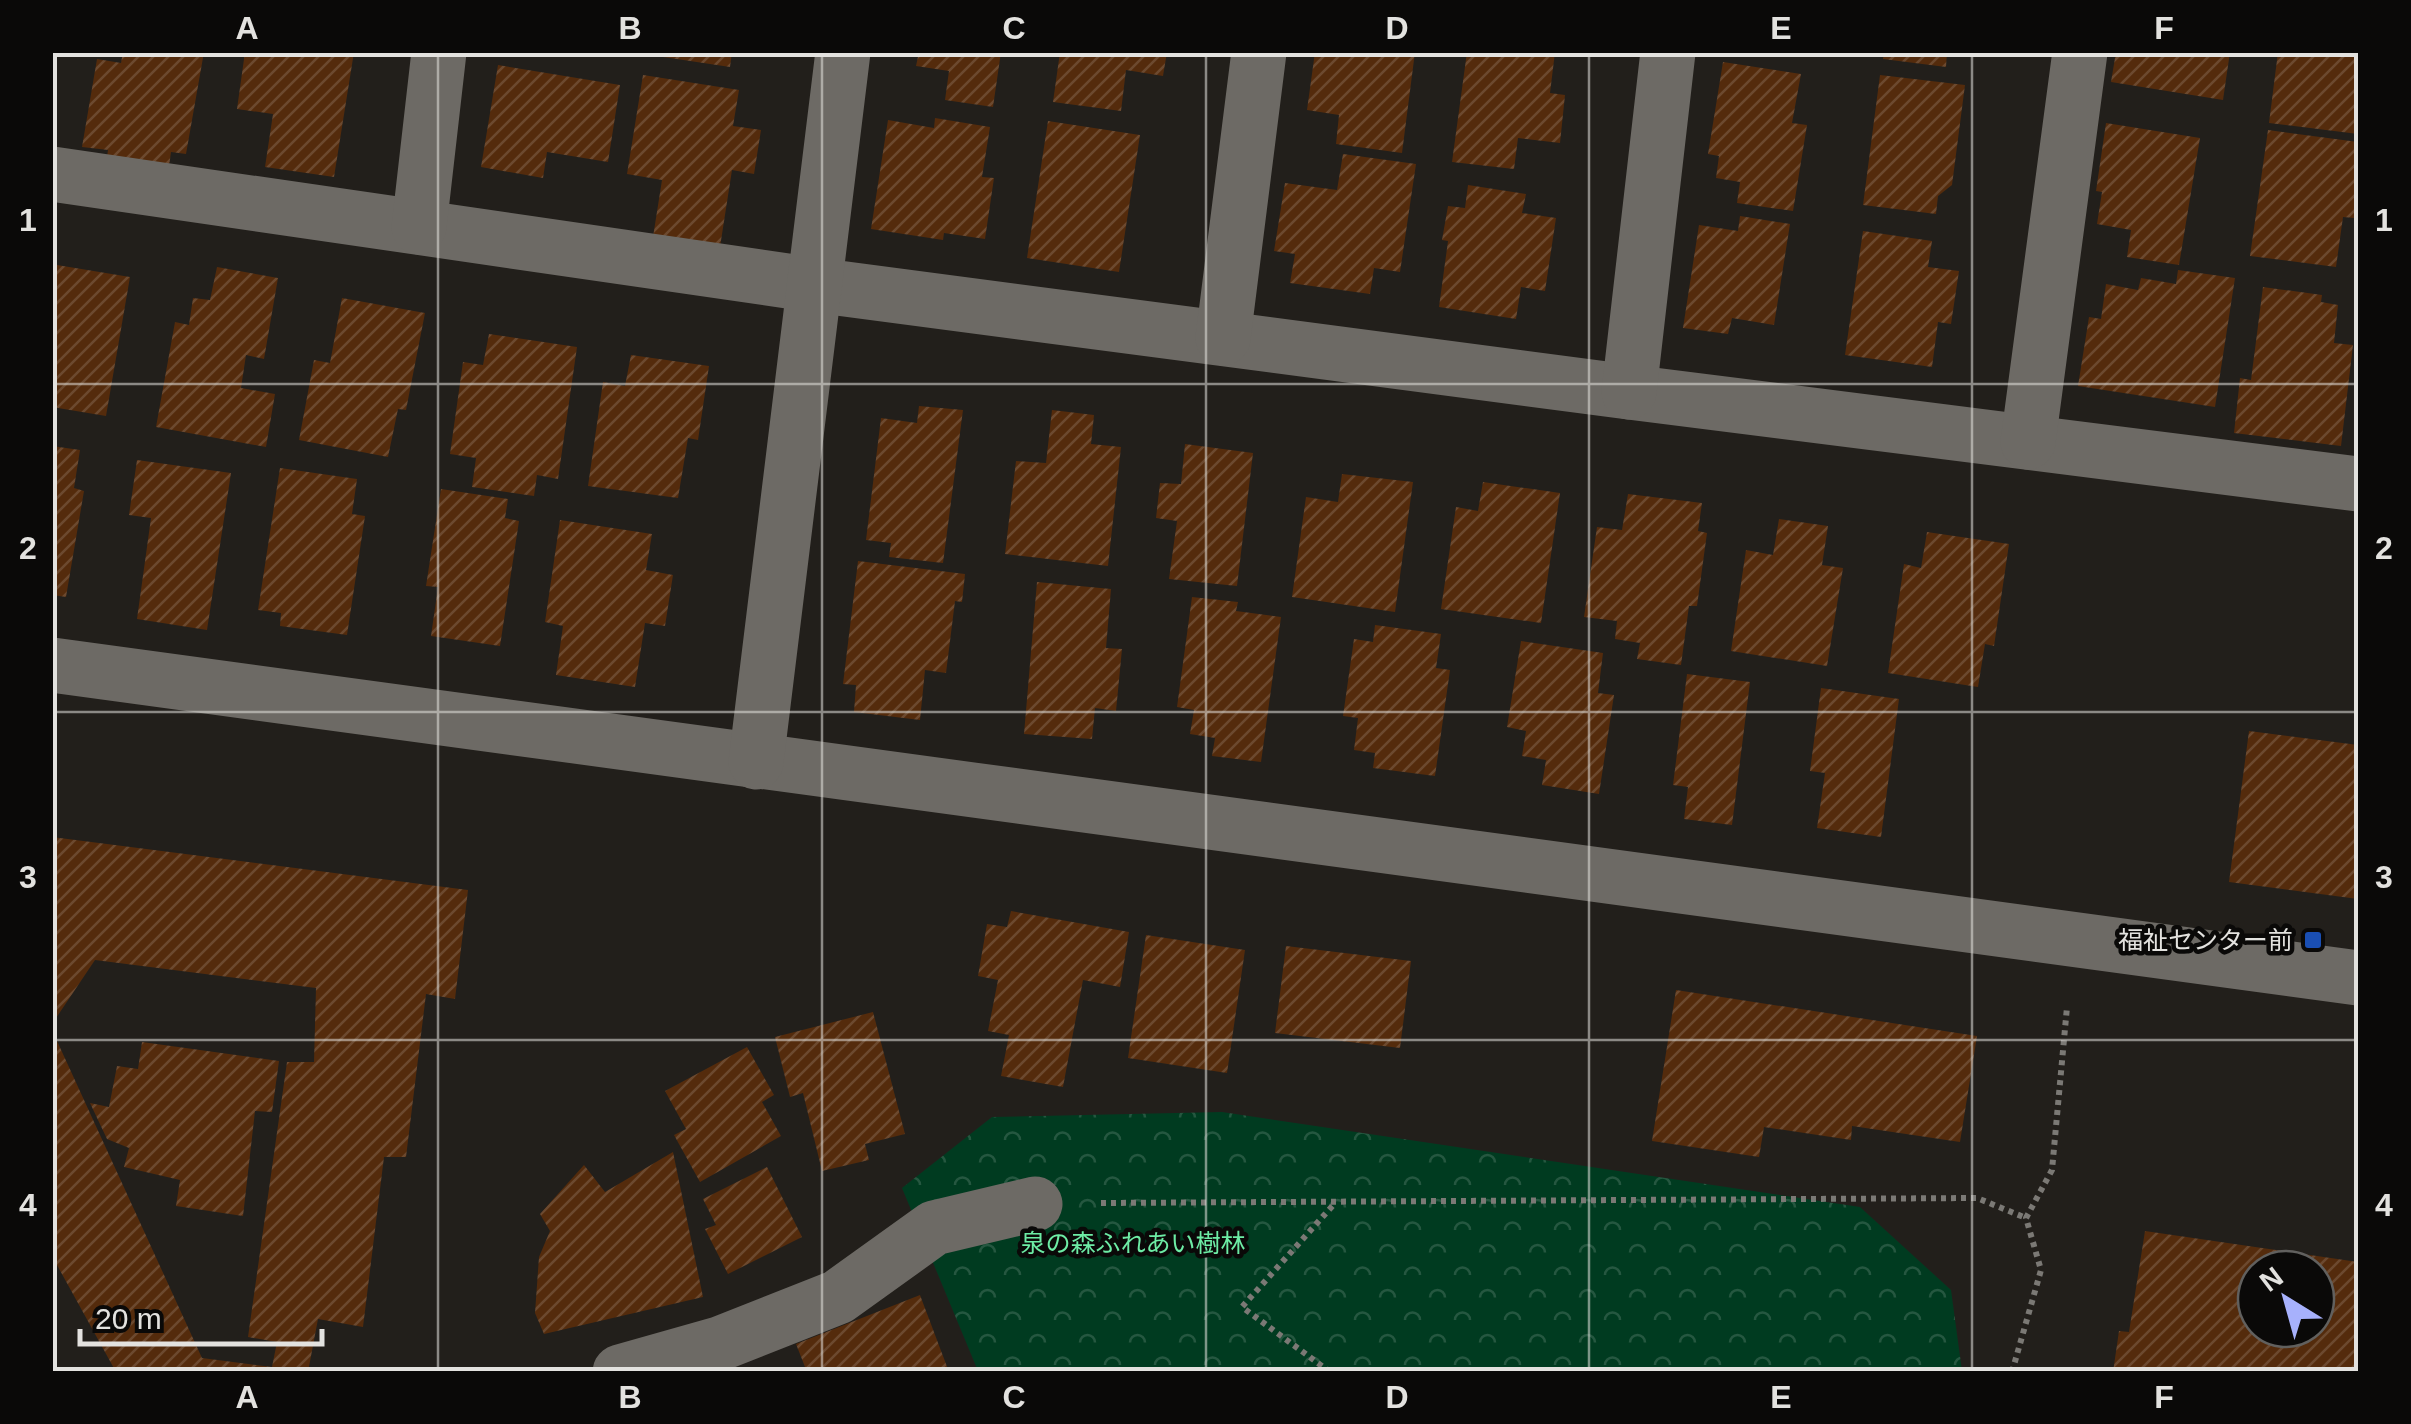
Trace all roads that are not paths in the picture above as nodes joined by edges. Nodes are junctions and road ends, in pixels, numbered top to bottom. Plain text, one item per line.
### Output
1 (439, 52) edge
2 (843, 52) edge
3 (1259, 52) edge
4 (1668, 52) edge
5 (2080, 52) edge
6 (52, 174) edge
7 (419, 227) junction
8 (814, 285) junction
9 (1223, 338) junction
10 (1629, 392) junction
11 (2028, 442) junction
12 (2358, 484) edge
13 (52, 666) edge
14 (756, 762) junction
15 (2358, 978) edge
16 (1035, 1204) road end
17 (726, 1358) edge
18 (620, 1372) edge

1 - 7 street
2 - 8 street
3 - 9 street
4 - 10 street
5 - 11 street
6 - 7 street
7 - 8 street
8 - 9 street
8 - 14 street
9 - 10 street
10 - 11 street
11 - 12 street
13 - 14 street
14 - 15 street
16 - 17 street
17 - 18 street

